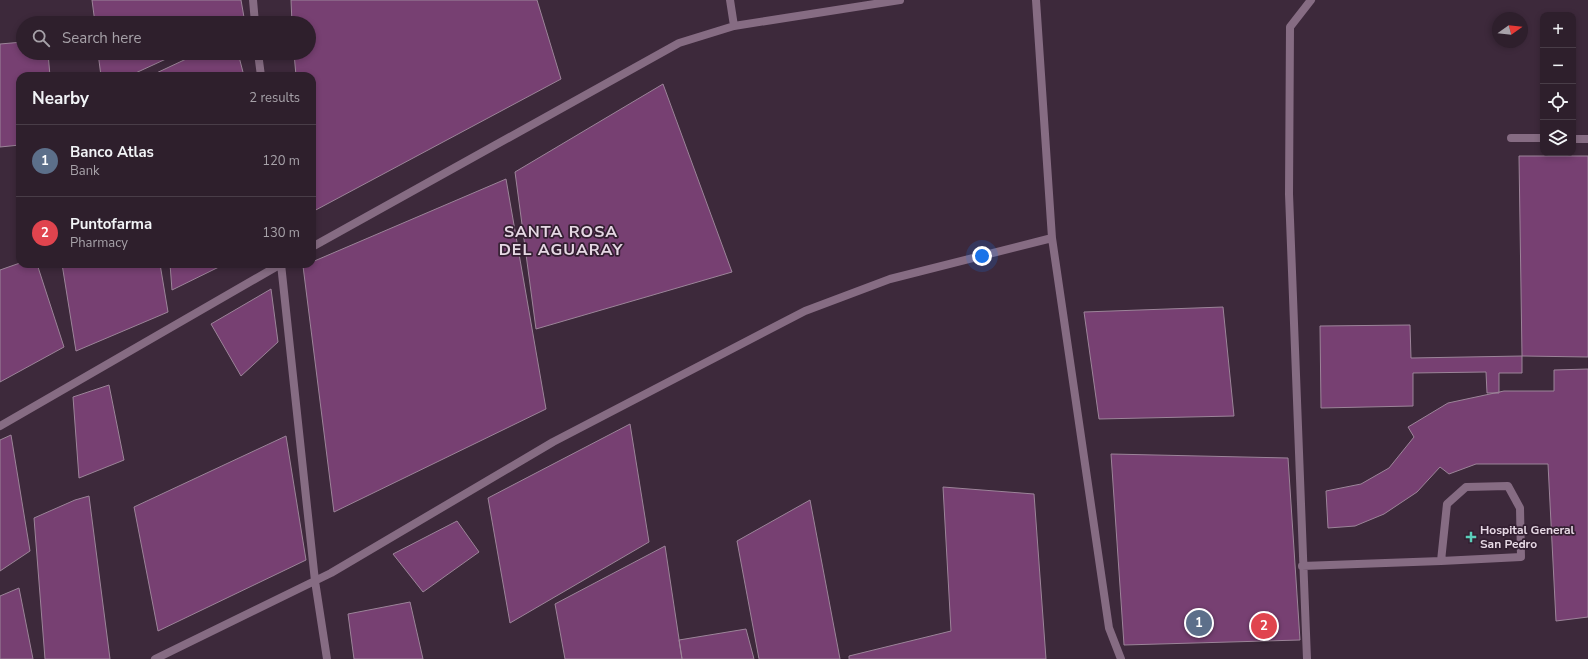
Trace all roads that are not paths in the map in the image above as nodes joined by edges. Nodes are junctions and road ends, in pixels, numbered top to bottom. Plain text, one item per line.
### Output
1 (253, 0) edge
2 (730, 0) edge
3 (900, 0) edge
4 (1036, 0) edge
5 (1311, 0) edge
6 (254, 16) edge
7 (734, 26) junction
8 (259, 60) edge
9 (260, 72) edge
10 (1512, 138) dead end
11 (1540, 138) edge
12 (1576, 139) edge
13 (1588, 139) edge
14 (1052, 238) junction
15 (316, 245) edge
16 (274, 268) edge
17 (281, 268) edge
18 (0, 426) edge
19 (1441, 561) junction
20 (1302, 566) junction
21 (316, 581) junction
22 (155, 659) edge
23 (327, 659) edge
24 (1122, 659) edge
25 (1306, 659) edge

1 - 6 street
2 - 7 street
3 - 7 street
4 - 14 street
5 - 20 street
7 - 15 street
8 - 9 street
10 - 11 street
12 - 13 street
14 - 21 street
14 - 24 street
16 - 18 street
17 - 21 street
19 - 19 street
19 - 20 street
20 - 25 street
21 - 22 street
21 - 23 street

